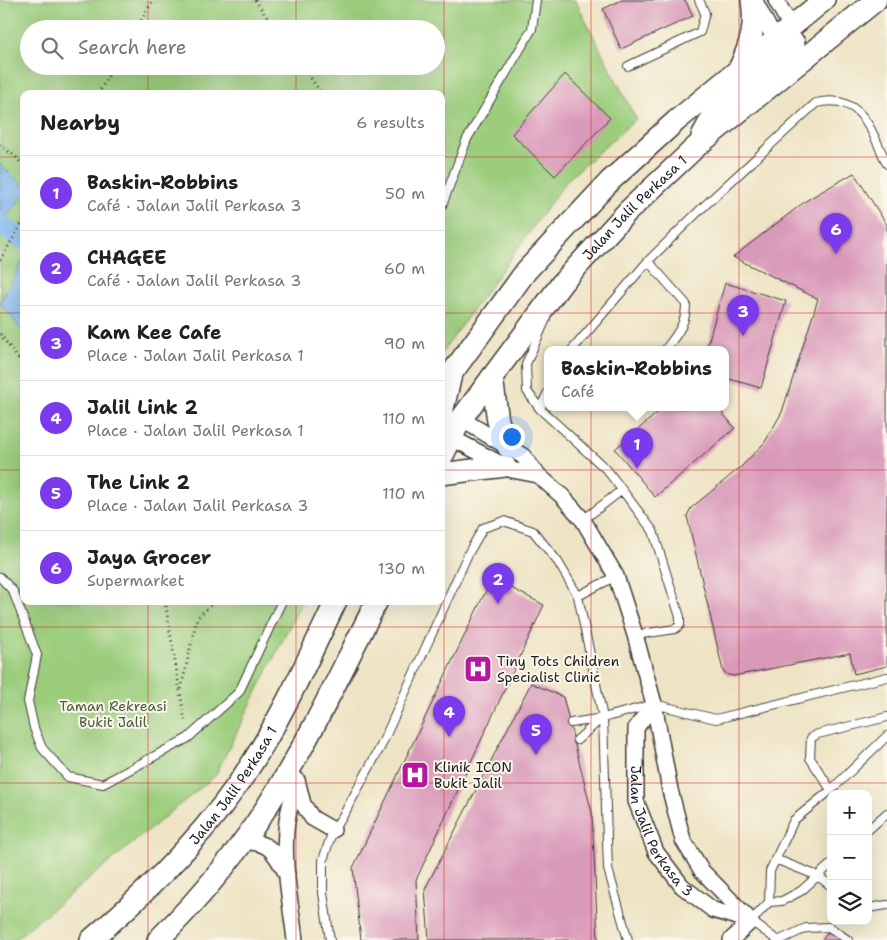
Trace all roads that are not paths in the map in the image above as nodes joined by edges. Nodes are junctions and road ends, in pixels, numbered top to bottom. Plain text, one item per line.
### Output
1 (536, 0) edge
2 (699, 0) edge
3 (753, 0) edge
4 (776, 0) edge
5 (824, 0) edge
6 (876, 0) edge
7 (846, 25) junction
8 (787, 37) junction
9 (628, 66) dead end
10 (739, 70) junction
11 (697, 146) junction
12 (887, 164) edge
13 (445, 197) edge
14 (648, 261) junction
15 (562, 283) junction
16 (575, 346) edge
17 (668, 346) edge
18 (492, 377) junction
19 (446, 381) edge
20 (544, 400) edge
21 (540, 409) junction
22 (449, 426) edge
23 (445, 442) edge
24 (506, 456) junction
25 (445, 473) edge
26 (622, 490) junction
27 (583, 520) junction
28 (616, 576) junction
29 (0, 577) edge
30 (578, 596) junction
31 (280, 605) edge
32 (334, 605) edge
33 (375, 605) edge
34 (445, 605) edge
35 (445, 605) edge
36 (635, 635) junction
37 (887, 677) edge
38 (654, 704) junction
39 (887, 717) edge
40 (603, 718) junction
41 (571, 723) dead end
42 (887, 736) edge
43 (577, 740) dead end
44 (300, 752) junction
45 (297, 782) junction
46 (831, 790) joint
47 (827, 793) edge
48 (887, 813) edge
49 (872, 826) edge
50 (333, 830) junction
51 (242, 841) junction
52 (776, 859) junction
53 (827, 868) edge
54 (287, 876) junction
55 (818, 876) junction
56 (827, 883) edge
57 (770, 902) junction
58 (887, 905) edge
59 (872, 907) edge
60 (751, 921) junction
61 (91, 940) edge
62 (158, 940) edge
63 (295, 940) edge
64 (330, 940) edge
65 (628, 940) edge
66 (731, 940) edge
67 (779, 940) edge
68 (848, 940) edge

1 - 13 lane
2 - 9 lane
3 - 8 street
3 - 10 main road
4 - 8 street
5 - 8 main road
6 - 7 main road, Jalan Jalil Perkasa 1
7 - 8 main road
7 - 11 main road, Jalan Jalil Perkasa 1
8 - 10 main road
8 - 11 main road
10 - 19 main road
11 - 15 main road, Jalan Jalil Perkasa 1
12 - 14 lane
14 - 16 lane
14 - 17 lane
15 - 18 main road, Jalan Jalil Perkasa 1
15 - 21 lane
18 - 22 main road, Jalan Jalil Perkasa 1
18 - 24 main road
20 - 21 lane
21 - 26 lane
22 - 23 main road, Jalan Jalil Perkasa 1
22 - 24 street, Jalan Jalil Perkasa 3
22 - 24 street, Jalan Jalil Perkasa 3
24 - 25 main road
24 - 27 street, Jalan Jalil Perkasa 3
26 - 27 lane
26 - 36 lane
27 - 28 street, Jalan Jalil Perkasa 3
28 - 30 lane
28 - 36 street, Jalan Jalil Perkasa 3
29 - 31 lane
30 - 34 lane
30 - 40 lane
32 - 61 main road, Jalan Jalil Perkasa 1
33 - 44 main road
35 - 50 lane
36 - 38 street, Jalan Jalil Perkasa 3
37 - 38 lane
38 - 40 lane
38 - 60 street, Jalan Jalil Perkasa 3
38 - 60 street, Jalan Jalil Perkasa 3
39 - 46 lane
40 - 41 lane
40 - 43 lane
40 - 65 lane
42 - 46 lane
44 - 45 street
44 - 51 main road
45 - 50 street
45 - 54 street
47 - 52 lane
48 - 49 lane
50 - 64 lane
51 - 54 street
51 - 62 main road
52 - 55 lane
52 - 57 lane
53 - 55 lane
54 - 63 street
55 - 56 lane
55 - 57 lane
57 - 60 lane
58 - 59 lane
60 - 66 street
60 - 67 lane, Jalan Jalil Perkasa 3
67 - 68 lane, Jalan Jalil Perkasa 3

